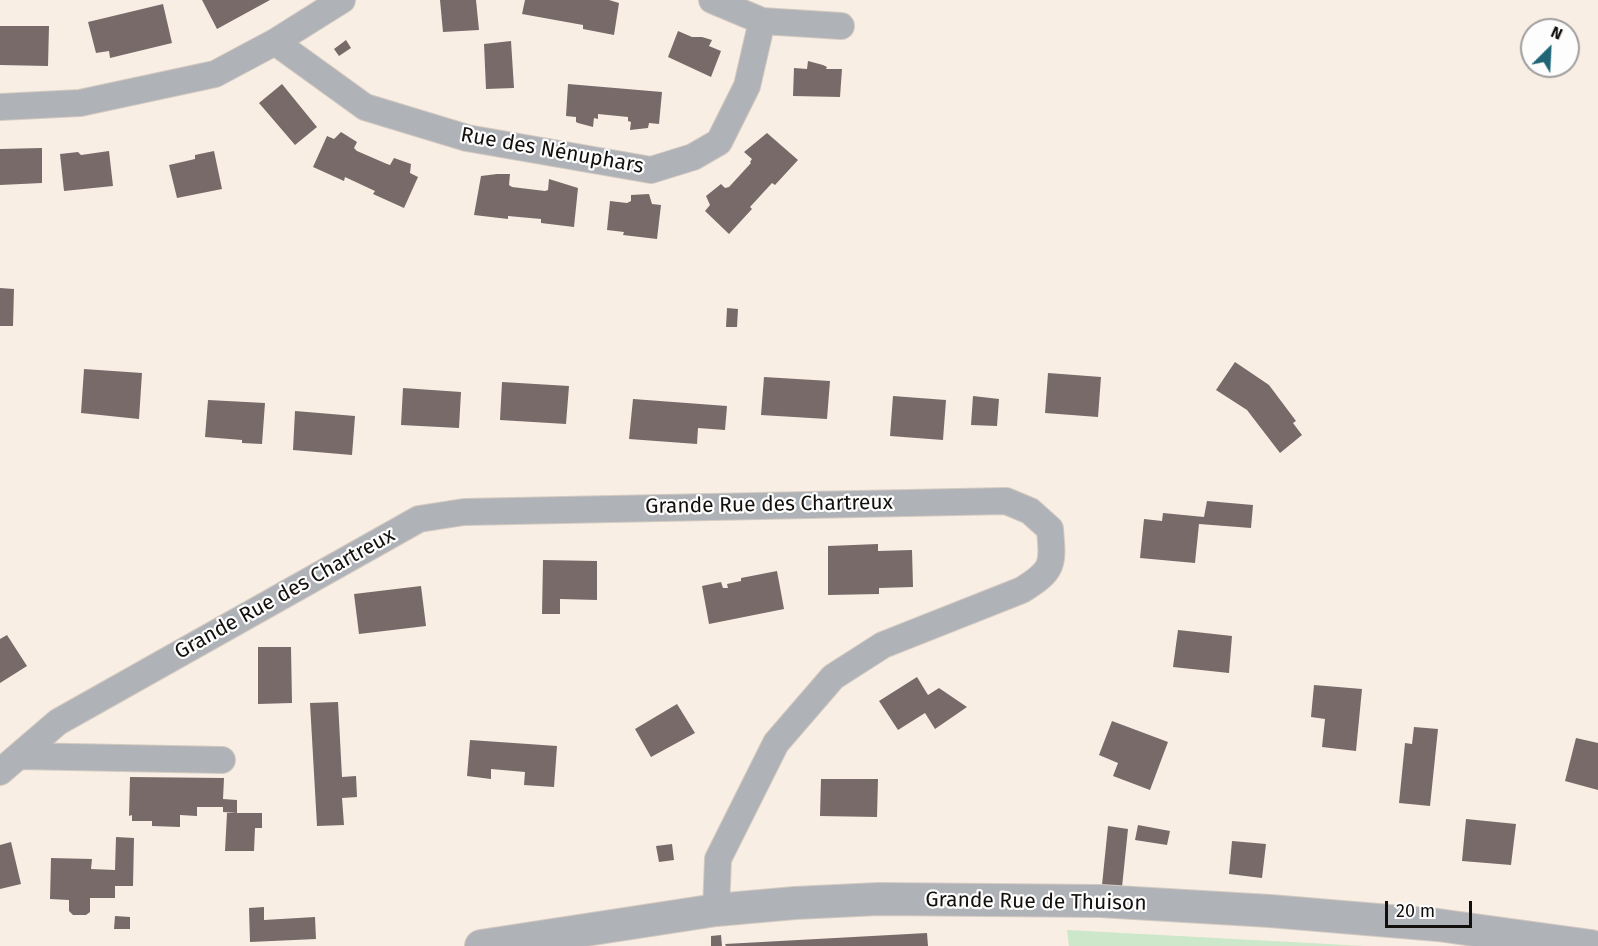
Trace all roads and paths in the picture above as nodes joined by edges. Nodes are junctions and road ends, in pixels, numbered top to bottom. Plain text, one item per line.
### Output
1 (342, 0) edge
2 (712, 0) edge
3 (762, 21) junction
4 (841, 26) dead end
5 (275, 42) junction
6 (0, 107) edge
7 (222, 760) dead end
8 (9, 764) edge
9 (716, 910) junction
10 (481, 946) edge
11 (1591, 946) edge

1 - 5 street
2 - 3 street
3 - 4 street
3 - 5 street, Rue des Nénuphars
5 - 6 street
7 - 8 street
8 - 9 street, Grande Rue des Chartreux
9 - 10 street, Grande Rue de Thuison
9 - 11 street, Grande Rue de Thuison

